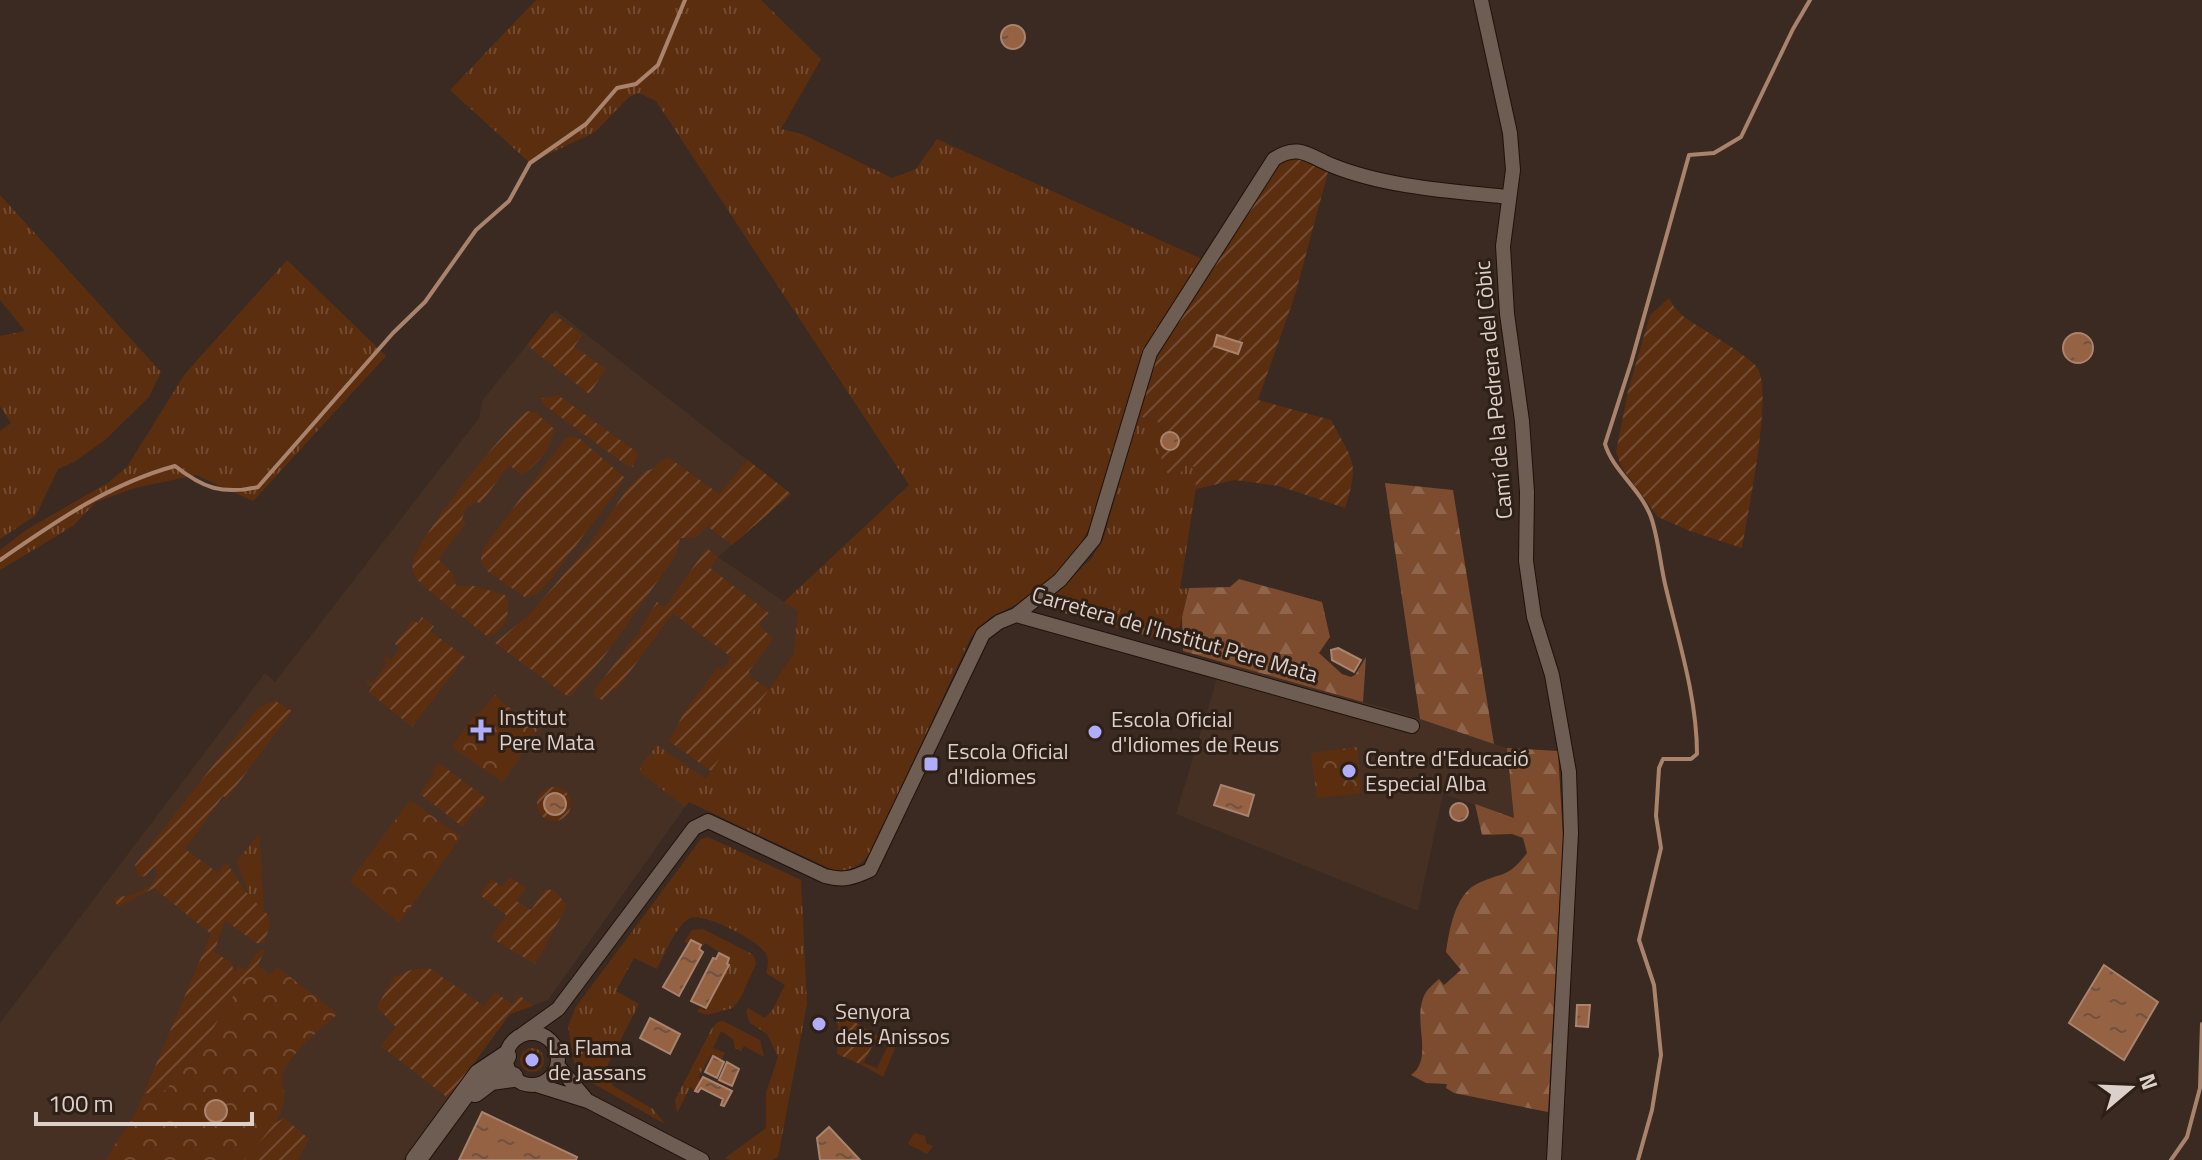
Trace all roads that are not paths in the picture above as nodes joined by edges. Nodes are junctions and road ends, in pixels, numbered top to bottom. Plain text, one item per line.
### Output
1 (1481, 0) edge
2 (1508, 197) junction
3 (1016, 615) junction
4 (1412, 726) dead end
5 (558, 1009) junction
6 (523, 1034) junction
7 (554, 1044) junction
8 (506, 1056) junction
9 (558, 1066) junction
10 (513, 1077) junction
11 (537, 1085) junction
12 (588, 1101) junction
13 (456, 1105) junction
14 (416, 1160) edge
15 (702, 1160) edge
16 (1554, 1160) edge

1 - 2 street, Camí de la Pedrera del Còbic
2 - 3 street
2 - 16 street, Camí de la Pedrera del Còbic
3 - 4 street, Carretera de l'Institut Pere Mata
3 - 5 street, Carretera de l'Institut Pere Mata
5 - 6 street, Carretera de l'Institut Pere Mata
5 - 7 street
6 - 7 street
6 - 8 street
7 - 9 street
8 - 10 street
8 - 13 street
9 - 11 street
9 - 12 street
10 - 11 street
10 - 13 street
11 - 12 street
12 - 15 street
13 - 14 street

